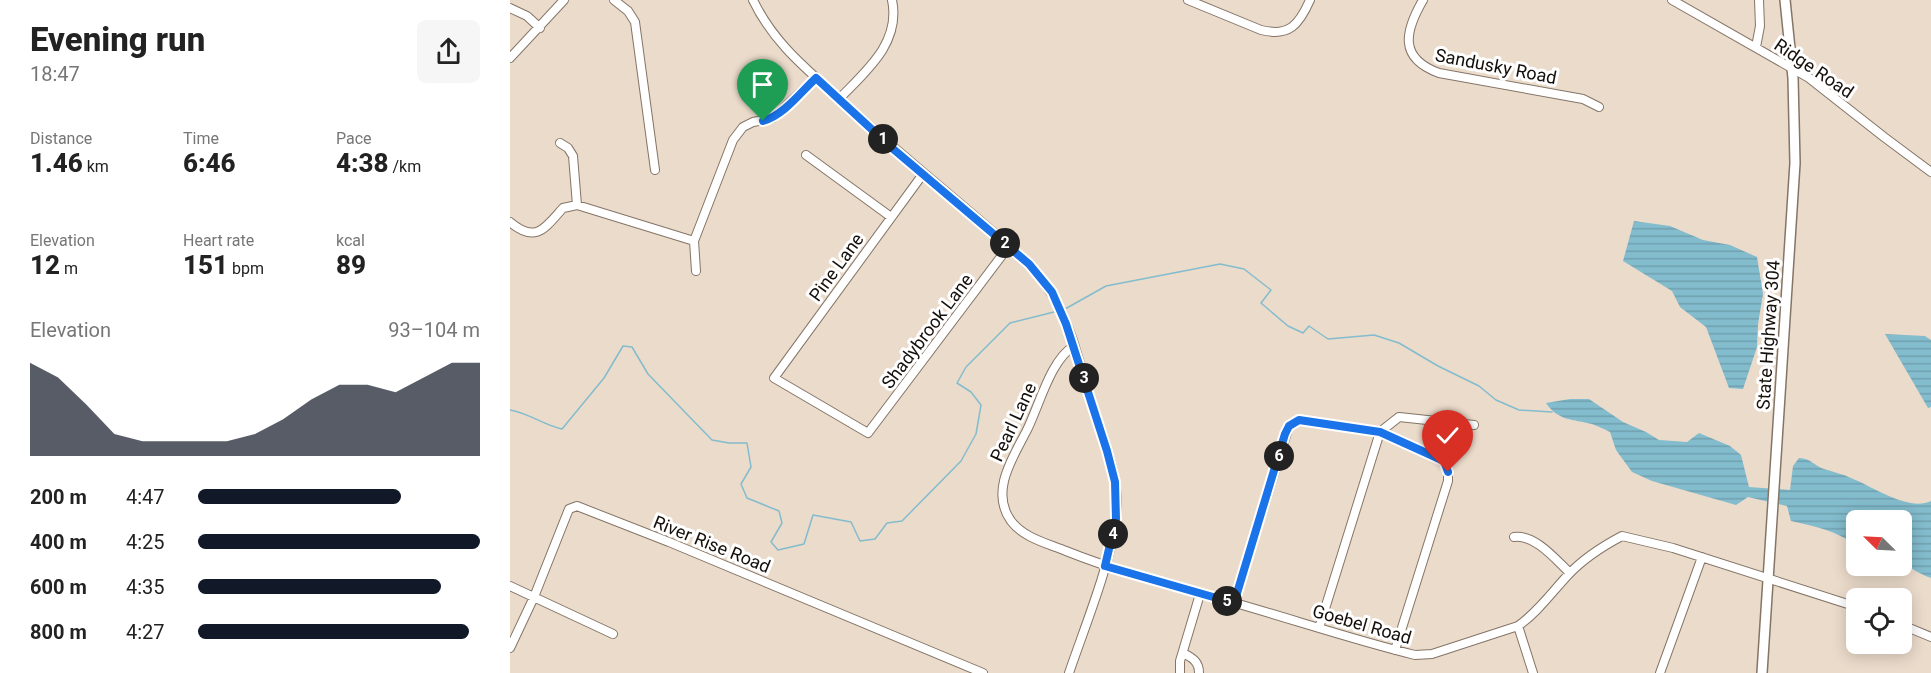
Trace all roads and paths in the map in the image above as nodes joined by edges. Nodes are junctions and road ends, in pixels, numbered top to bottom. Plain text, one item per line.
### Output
1 (564, 0) edge
2 (614, 0) edge
3 (753, 0) edge
4 (892, 0) edge
5 (1188, 0) edge
6 (1310, 0) edge
7 (1423, 0) edge
8 (1672, 0) edge
9 (1759, 0) edge
10 (1785, 0) edge
11 (510, 8) edge
12 (540, 28) junction
13 (1756, 47) junction
14 (510, 58) edge
15 (1793, 68) junction
16 (816, 78) junction
17 (839, 99) junction
18 (1599, 107) dead end
19 (560, 144) dead end
20 (806, 155) dead end
21 (655, 170) dead end
22 (1931, 172) edge
23 (923, 174) junction
24 (577, 205) junction
25 (891, 217) junction
26 (510, 222) edge
27 (694, 241) junction
28 (1009, 246) junction
29 (696, 271) dead end
30 (1074, 346) junction
31 (1474, 425) dead end
32 (1380, 432) junction
33 (868, 434) joint
34 (1514, 537) dead end
35 (1702, 557) junction
36 (1105, 566) junction
37 (1570, 573) junction
38 (1768, 578) junction
39 (510, 586) edge
40 (1200, 594) junction
41 (534, 597) junction
42 (1234, 603) junction
43 (1846, 603) edge
44 (1518, 626) junction
45 (1319, 628) junction
46 (1912, 629) edge
47 (613, 634) dead end
48 (1931, 638) edge
49 (510, 648) edge
50 (1395, 650) junction
51 (1183, 653) junction
52 (983, 673) edge
53 (1070, 673) edge
54 (1180, 673) edge
55 (1199, 673) edge
56 (1533, 673) edge
57 (1660, 673) edge
58 (1762, 673) edge

1 - 12 street
2 - 21 street
3 - 16 street
4 - 17 street
5 - 6 street
7 - 18 street, Sandusky Road
8 - 13 street, Ridge Road
9 - 13 street
10 - 15 main road, State Highway 304
11 - 12 street
12 - 14 street
13 - 15 street, Ridge Road
15 - 22 street, Ridge Road
15 - 38 main road, State Highway 304
16 - 17 street
16 - 27 street
17 - 23 street
19 - 24 street
20 - 25 street
23 - 25 street, Pine Lane
23 - 28 street
24 - 26 street
24 - 27 street
25 - 33 street, Pine Lane
27 - 29 street
28 - 30 street
28 - 33 street, Shadybrook Lane
30 - 36 street
30 - 36 street, Pearl Lane
31 - 32 street
32 - 42 street
32 - 45 street
32 - 50 street
34 - 37 street
35 - 37 street, Goebel Road
35 - 38 street, Goebel Road
35 - 57 street
36 - 40 street, Goebel Road
36 - 53 street
37 - 44 street, Goebel Road
38 - 43 street, Goebel Road
38 - 58 main road, State Highway 304
39 - 41 street
40 - 42 street, Goebel Road
40 - 51 street
41 - 47 street
41 - 49 street, River Rise Road
41 - 52 street, River Rise Road
42 - 45 street, Goebel Road
44 - 50 street, Goebel Road
44 - 56 street
45 - 50 street, Goebel Road
46 - 48 street
51 - 54 street
51 - 55 street

